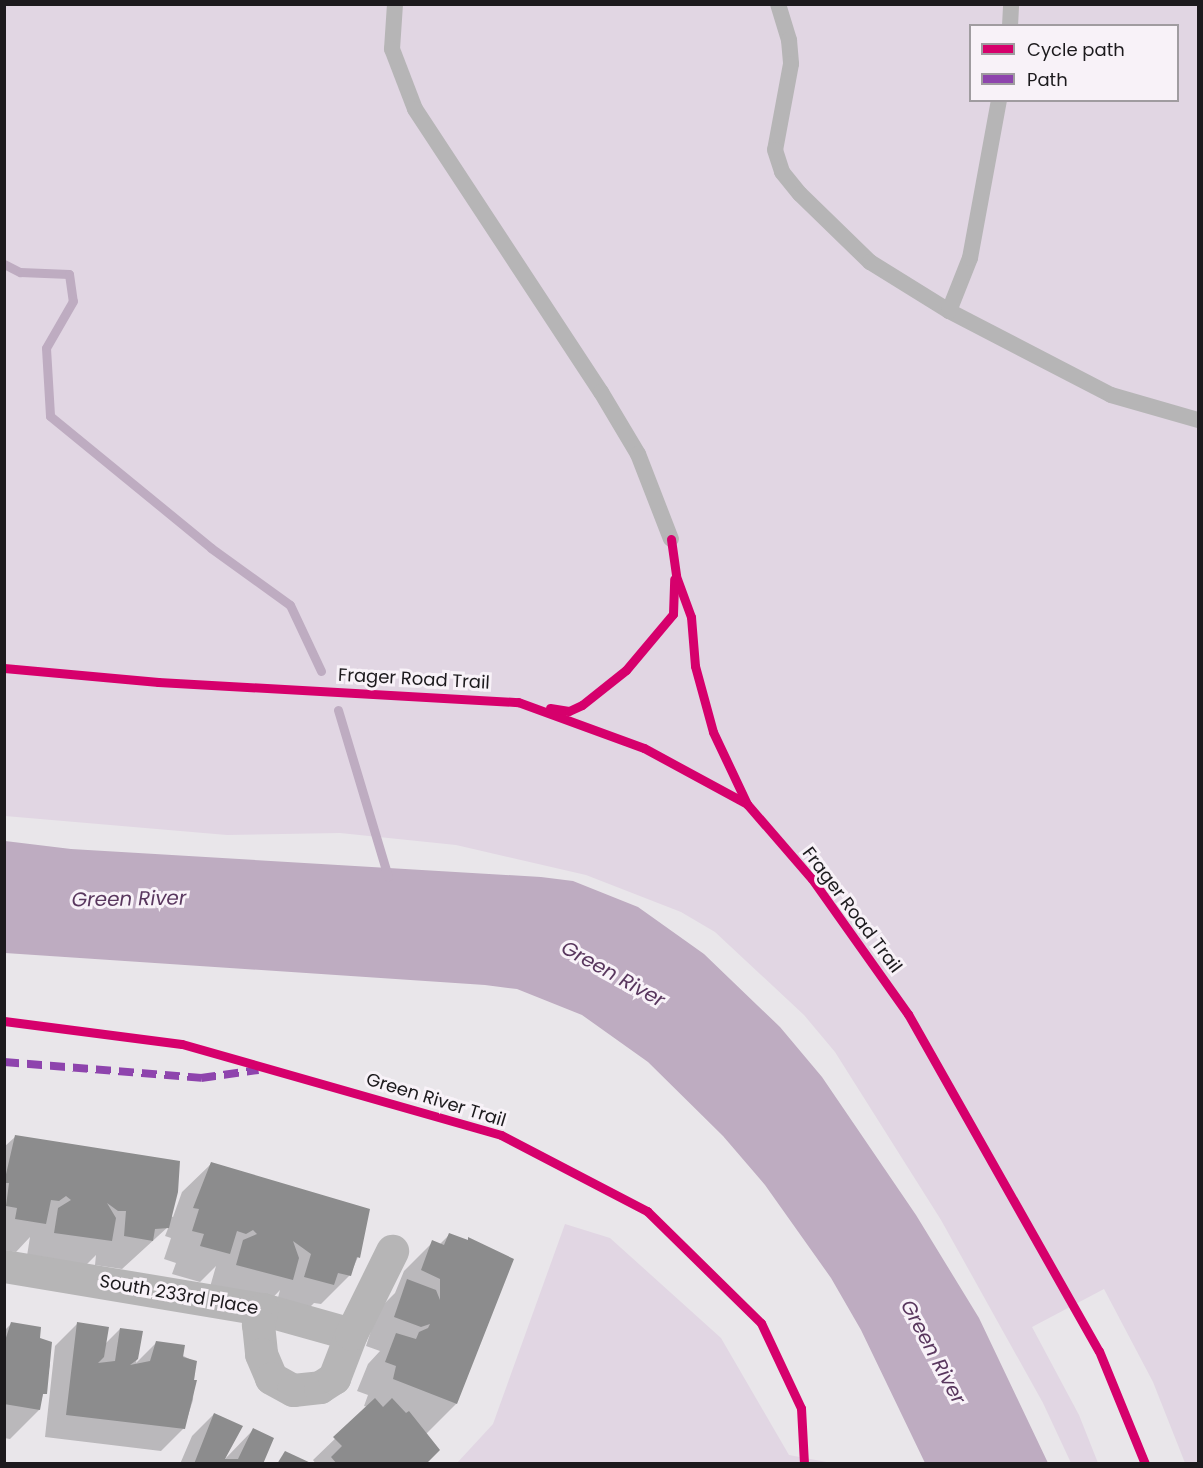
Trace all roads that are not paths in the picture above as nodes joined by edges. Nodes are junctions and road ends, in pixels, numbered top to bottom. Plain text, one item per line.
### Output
1 (395, 4) edge
2 (778, 4) edge
3 (1011, 4) edge
4 (1010, 24) edge
5 (999, 102) edge
6 (949, 311) junction
7 (1198, 420) edge
8 (671, 539) dead end
9 (392, 1251) dead end
10 (4, 1266) edge
11 (262, 1309) junction
12 (351, 1334) junction

1 - 8 lane
2 - 6 lane
3 - 4 lane
5 - 6 lane
6 - 7 lane
9 - 12 street
10 - 11 street, South 233rd Place
11 - 12 street, South 233rd Place
11 - 12 street

